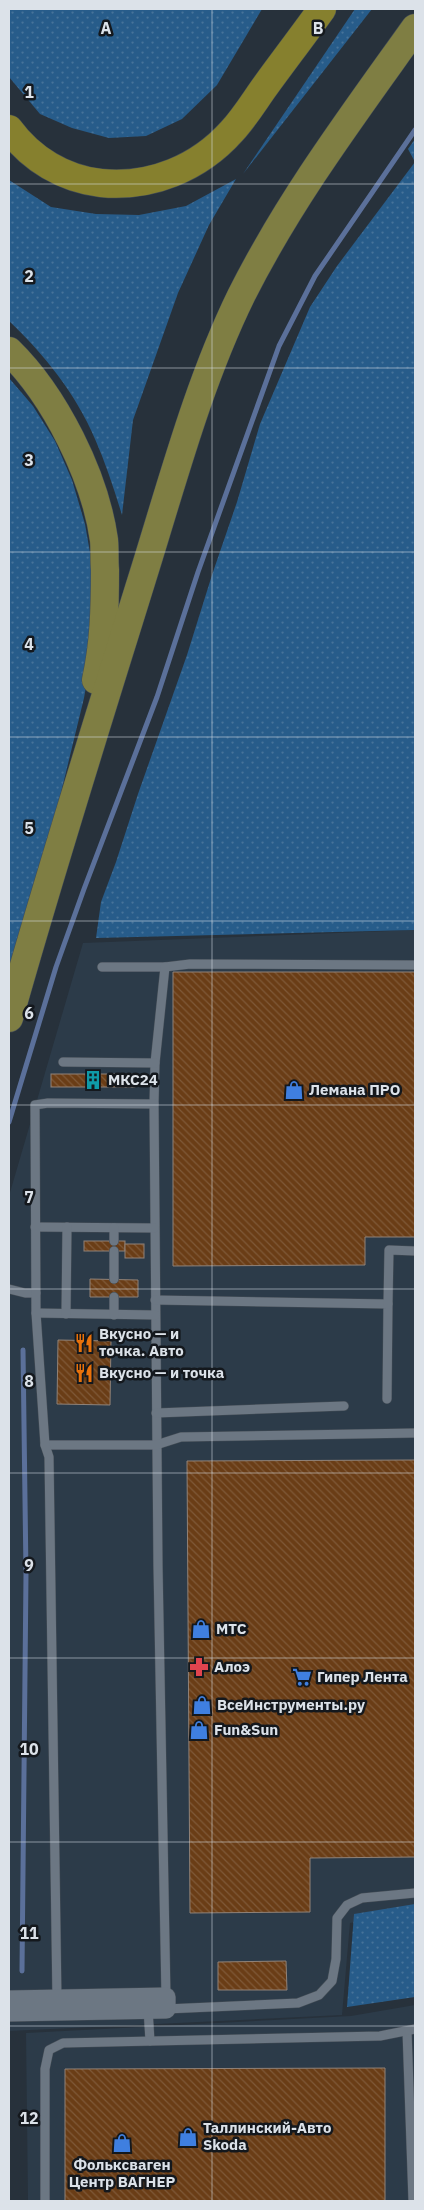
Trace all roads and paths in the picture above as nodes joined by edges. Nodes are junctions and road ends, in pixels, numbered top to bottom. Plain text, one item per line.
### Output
1 (322, 9) edge
2 (415, 28) edge
3 (9, 129) edge
4 (18, 360) edge
5 (63, 832) junction
6 (415, 965) edge
7 (102, 967) dead end
8 (165, 967) junction
9 (9, 1018) edge
10 (62, 1062) dead end
11 (155, 1062) junction
12 (154, 1104) junction
13 (35, 1227) junction
14 (67, 1228) junction
15 (114, 1228) junction
16 (154, 1228) junction
17 (114, 1241) dead end
18 (114, 1251) dead end
19 (415, 1251) edge
20 (114, 1279) dead end
21 (9, 1289) edge
22 (36, 1293) junction
23 (114, 1297) dead end
24 (155, 1300) junction
25 (388, 1304) junction
26 (36, 1314) junction
27 (66, 1314) junction
28 (114, 1315) junction
29 (155, 1315) junction
30 (387, 1399) dead end
31 (344, 1406) dead end
32 (156, 1413) junction
33 (415, 1433) edge
34 (45, 1445) junction
35 (156, 1445) junction
36 (415, 1893) edge
37 (9, 2000) edge
38 (58, 2000) junction
39 (160, 2005) junction
40 (9, 2012) edge
41 (411, 2030) edge
42 (150, 2041) junction
43 (45, 2201) edge
44 (413, 2201) edge

1 - 3 highway
2 - 5 main road
4 - 5 main road
5 - 9 main road
6 - 8 lane
7 - 8 lane
8 - 11 lane
10 - 11 lane
11 - 12 lane
12 - 13 lane
12 - 16 lane
13 - 14 lane
13 - 22 lane
14 - 15 lane
14 - 27 lane
15 - 16 lane
15 - 17 lane
16 - 24 lane
18 - 20 lane
19 - 25 lane
21 - 22 lane
22 - 26 lane
23 - 28 lane
24 - 25 lane
24 - 29 lane
25 - 30 lane
26 - 27 lane
26 - 34 lane
27 - 28 lane
28 - 29 lane
29 - 32 lane
31 - 32 lane
32 - 35 lane
33 - 35 lane
34 - 35 lane
34 - 38 lane
35 - 39 lane
36 - 39 lane
37 - 38 street
38 - 39 street
39 - 40 street
39 - 42 lane
41 - 42 lane
41 - 44 lane
42 - 43 lane

